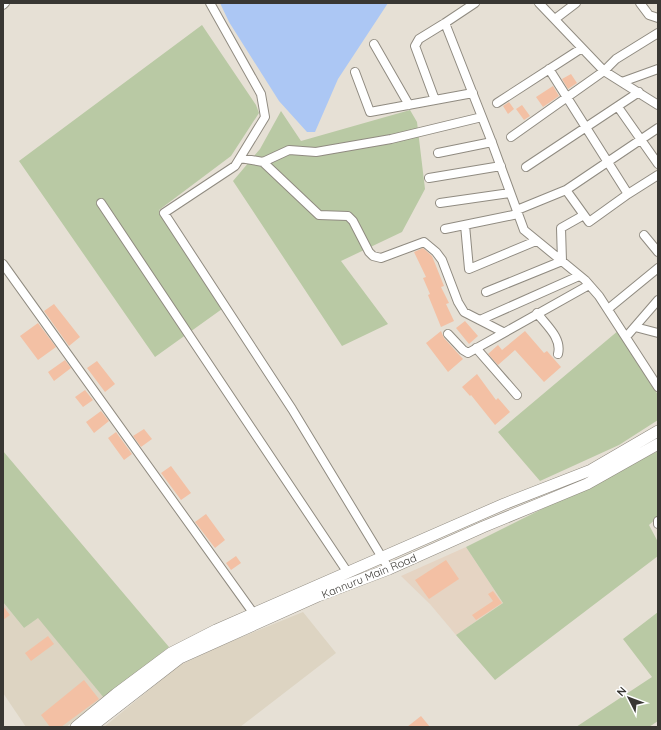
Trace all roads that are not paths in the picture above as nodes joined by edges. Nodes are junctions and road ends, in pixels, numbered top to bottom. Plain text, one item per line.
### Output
1 (210, 3) edge
2 (475, 3) edge
3 (539, 3) edge
4 (576, 3) edge
5 (640, 3) edge
6 (555, 18) junction
7 (658, 18) edge
8 (445, 23) junction
9 (658, 33) edge
10 (374, 44) dead end
11 (582, 48) junction
12 (549, 69) junction
13 (658, 69) edge
14 (604, 71) junction
15 (355, 72) dead end
16 (622, 82) junction
17 (639, 92) junction
18 (472, 93) junction
19 (567, 98) junction
20 (434, 100) junction
21 (497, 103) dead end
22 (409, 104) junction
23 (658, 104) edge
24 (618, 107) junction
25 (482, 117) junction
26 (658, 128) edge
27 (586, 129) junction
28 (512, 137) dead end
29 (640, 139) junction
30 (492, 142) junction
31 (438, 153) dead end
32 (240, 158) junction
33 (607, 161) junction
34 (263, 162) junction
35 (658, 164) edge
36 (501, 166) junction
37 (526, 167) dead end
38 (658, 175) edge
39 (430, 178) dead end
40 (566, 190) junction
41 (510, 193) junction
42 (628, 194) junction
43 (101, 203) dead end
44 (440, 203) dead end
45 (517, 212) junction
46 (584, 215) junction
47 (465, 225) junction
48 (445, 229) dead end
49 (644, 236) dead end
50 (536, 240) junction
51 (658, 252) edge
52 (562, 261) junction
53 (3, 264) edge
54 (658, 268) edge
55 (579, 276) junction
56 (589, 285) junction
57 (486, 292) dead end
58 (658, 300) edge
59 (608, 309) junction
60 (537, 313) junction
61 (480, 320) junction
62 (635, 327) junction
63 (503, 332) junction
64 (658, 333) edge
65 (448, 334) dead end
66 (626, 337) junction
67 (476, 348) junction
68 (558, 354) dead end
69 (658, 387) edge
70 (517, 395) dead end
71 (658, 431) edge
72 (658, 444) edge
73 (382, 558) junction
74 (389, 569) junction
75 (348, 573) junction
76 (254, 614) junction
77 (76, 727) edge
78 (92, 727) edge

1 - 32 street
2 - 8 street
3 - 6 street
4 - 6 street
5 - 7 street
6 - 11 street
8 - 18 street
8 - 20 street
9 - 14 street
10 - 22 street
11 - 12 street
11 - 14 street
12 - 19 street
12 - 21 street
13 - 16 street
14 - 16 street
14 - 19 street
15 - 22 street
16 - 17 street
17 - 23 street
17 - 24 street
18 - 20 street
18 - 25 street
19 - 27 street
19 - 28 street
20 - 22 street
24 - 27 street
24 - 29 street
25 - 30 street
25 - 34 street
26 - 29 street
27 - 33 street
27 - 37 street
29 - 33 street
29 - 35 street
30 - 31 street
30 - 36 street
32 - 34 street
32 - 73 street
33 - 40 street
33 - 42 street
34 - 61 street
36 - 39 street
36 - 41 street
38 - 42 street
40 - 45 street
40 - 46 street
41 - 44 street
41 - 45 street
42 - 46 street
43 - 75 street
45 - 47 street
45 - 50 street
46 - 52 street
47 - 48 street
47 - 50 street
49 - 51 street
50 - 52 street
52 - 55 street
52 - 57 street
53 - 76 street
54 - 59 street
55 - 56 street
55 - 61 street
56 - 59 street
56 - 60 street
58 - 62 street
59 - 66 street
60 - 63 street
60 - 68 street
61 - 63 street
62 - 64 street
62 - 66 street
63 - 67 street
65 - 67 street
66 - 69 street
67 - 70 street
71 - 73 main road
72 - 74 main road, Kannuru Main Road
73 - 74 street
73 - 75 main road
74 - 78 main road, Kannuru Main Road
75 - 76 main road
76 - 77 main road

